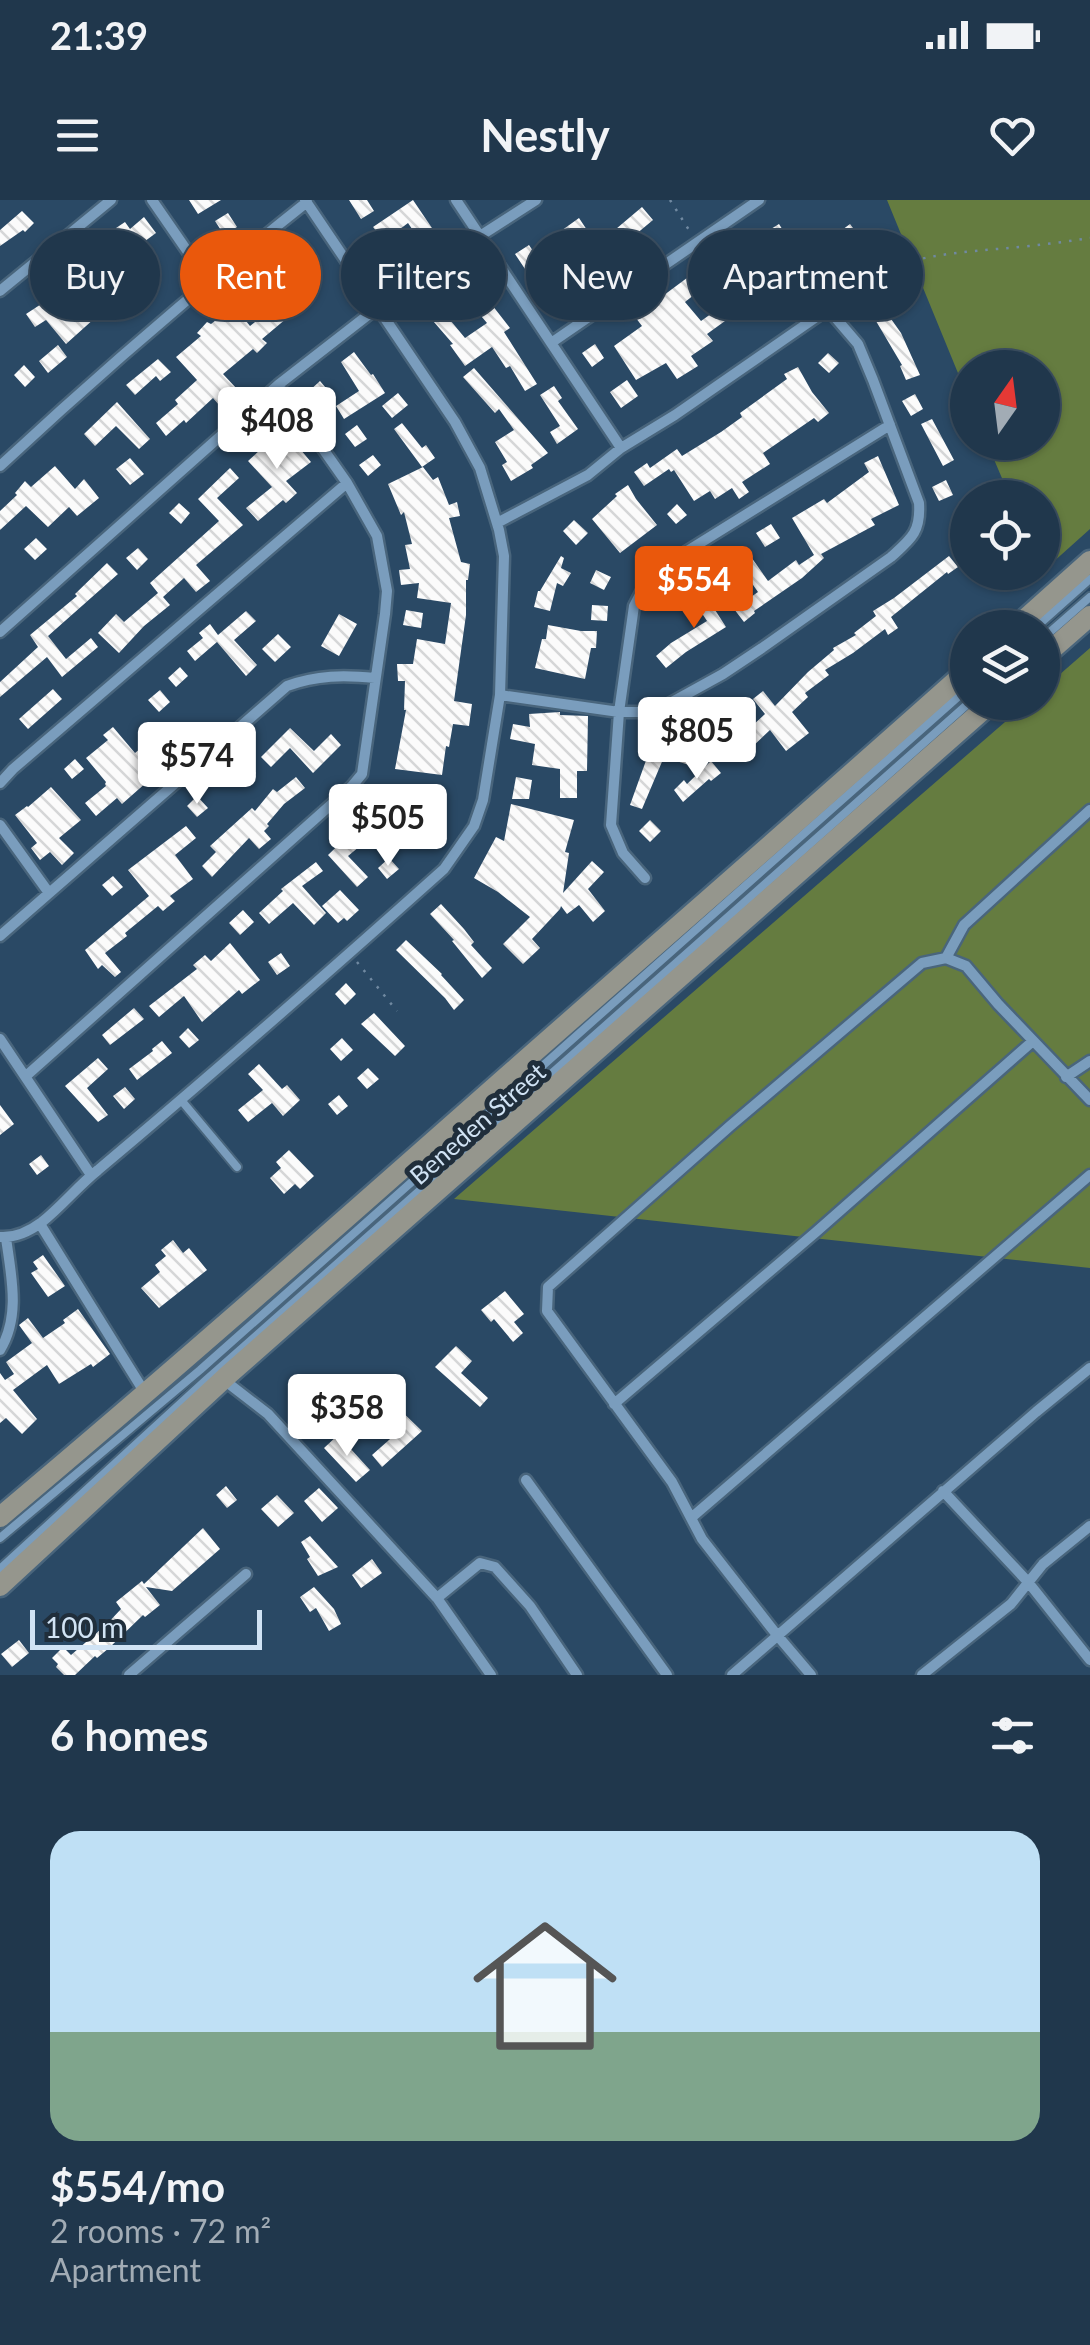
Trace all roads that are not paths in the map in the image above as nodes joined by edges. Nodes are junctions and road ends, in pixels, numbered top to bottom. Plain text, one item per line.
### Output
1 (111, 200) edge
2 (152, 200) edge
3 (456, 200) edge
4 (536, 200) edge
5 (759, 200) edge
6 (306, 201) edge
7 (270, 230) edge
8 (476, 230) edge
9 (489, 230) edge
10 (180, 240) edge
11 (341, 254) edge
12 (506, 275) edge
13 (0, 291) edge
14 (180, 305) edge
15 (362, 320) edge
16 (385, 320) edge
17 (551, 343) junction
18 (278, 385) junction
19 (890, 425) junction
20 (622, 448) junction
21 (0, 466) edge
22 (347, 483) junction
23 (497, 523) junction
24 (1090, 562) edge
25 (1090, 579) edge
26 (1090, 597) edge
27 (1035, 610) edge
28 (1055, 610) edge
29 (1090, 616) edge
30 (1060, 623) edge
31 (0, 632) edge
32 (1060, 642) edge
33 (375, 678) junction
34 (950, 686) edge
35 (500, 694) junction
36 (950, 704) edge
37 (619, 712) junction
38 (950, 720) edge
39 (972, 720) edge
40 (0, 783) edge
41 (1090, 810) edge
42 (0, 825) edge
43 (644, 878) dead end
44 (49, 893) junction
45 (0, 936) edge
46 (946, 958) junction
47 (0, 1039) edge
48 (1033, 1041) junction
49 (1090, 1061) edge
50 (26, 1076) junction
51 (1066, 1077) junction
52 (182, 1100) junction
53 (1090, 1100) edge
54 (237, 1167) dead end
55 (1090, 1175) edge
56 (91, 1176) junction
57 (40, 1224) junction
58 (3, 1237) edge
59 (0, 1350) edge
60 (1090, 1368) edge
61 (223, 1380) junction
62 (146, 1394) junction
63 (614, 1404) junction
64 (526, 1480) dead end
65 (943, 1491) junction
66 (0, 1516) edge
67 (691, 1518) junction
68 (1090, 1526) edge
69 (0, 1538) edge
70 (0, 1569) edge
71 (246, 1574) dead end
72 (1028, 1582) junction
73 (0, 1586) edge
74 (437, 1598) junction
75 (777, 1635) junction
76 (1090, 1660) edge
77 (129, 1675) edge
78 (492, 1675) edge
79 (577, 1675) edge
80 (667, 1675) edge
81 (732, 1675) edge
82 (811, 1675) edge
83 (922, 1675) edge

1 - 13 street
2 - 10 street
3 - 8 street
4 - 9 street
5 - 17 street
6 - 7 street
6 - 11 street
12 - 17 street
14 - 21 street
15 - 18 street
16 - 23 street
17 - 20 street
18 - 22 street
18 - 31 street
19 - 20 street
19 - 37 street
19 - 37 street
20 - 23 street
22 - 33 street
22 - 40 street
23 - 35 street
24 - 27 main road
25 - 28 lane
26 - 30 lane
29 - 32 main road
33 - 44 street
33 - 50 street
34 - 62 main road, Beneden Street
35 - 37 street
35 - 52 street
36 - 69 lane
37 - 43 street
38 - 70 lane
39 - 61 main road, Beneden Street
41 - 46 street
42 - 44 street
44 - 45 street
46 - 48 street
46 - 63 street
47 - 50 street
48 - 51 street
48 - 63 street
49 - 51 street
50 - 56 street
51 - 53 street
52 - 54 lane
52 - 56 street
55 - 67 street
56 - 57 street
57 - 58 street
57 - 62 street
58 - 59 street
60 - 65 street
61 - 73 main road, Beneden Street
61 - 74 street
62 - 66 main road, Beneden Street
63 - 67 street
64 - 80 street
65 - 72 street
65 - 75 street
67 - 75 street
68 - 72 street
71 - 77 street
72 - 76 street
72 - 83 street
74 - 78 street
74 - 79 street
75 - 81 street
75 - 82 street

